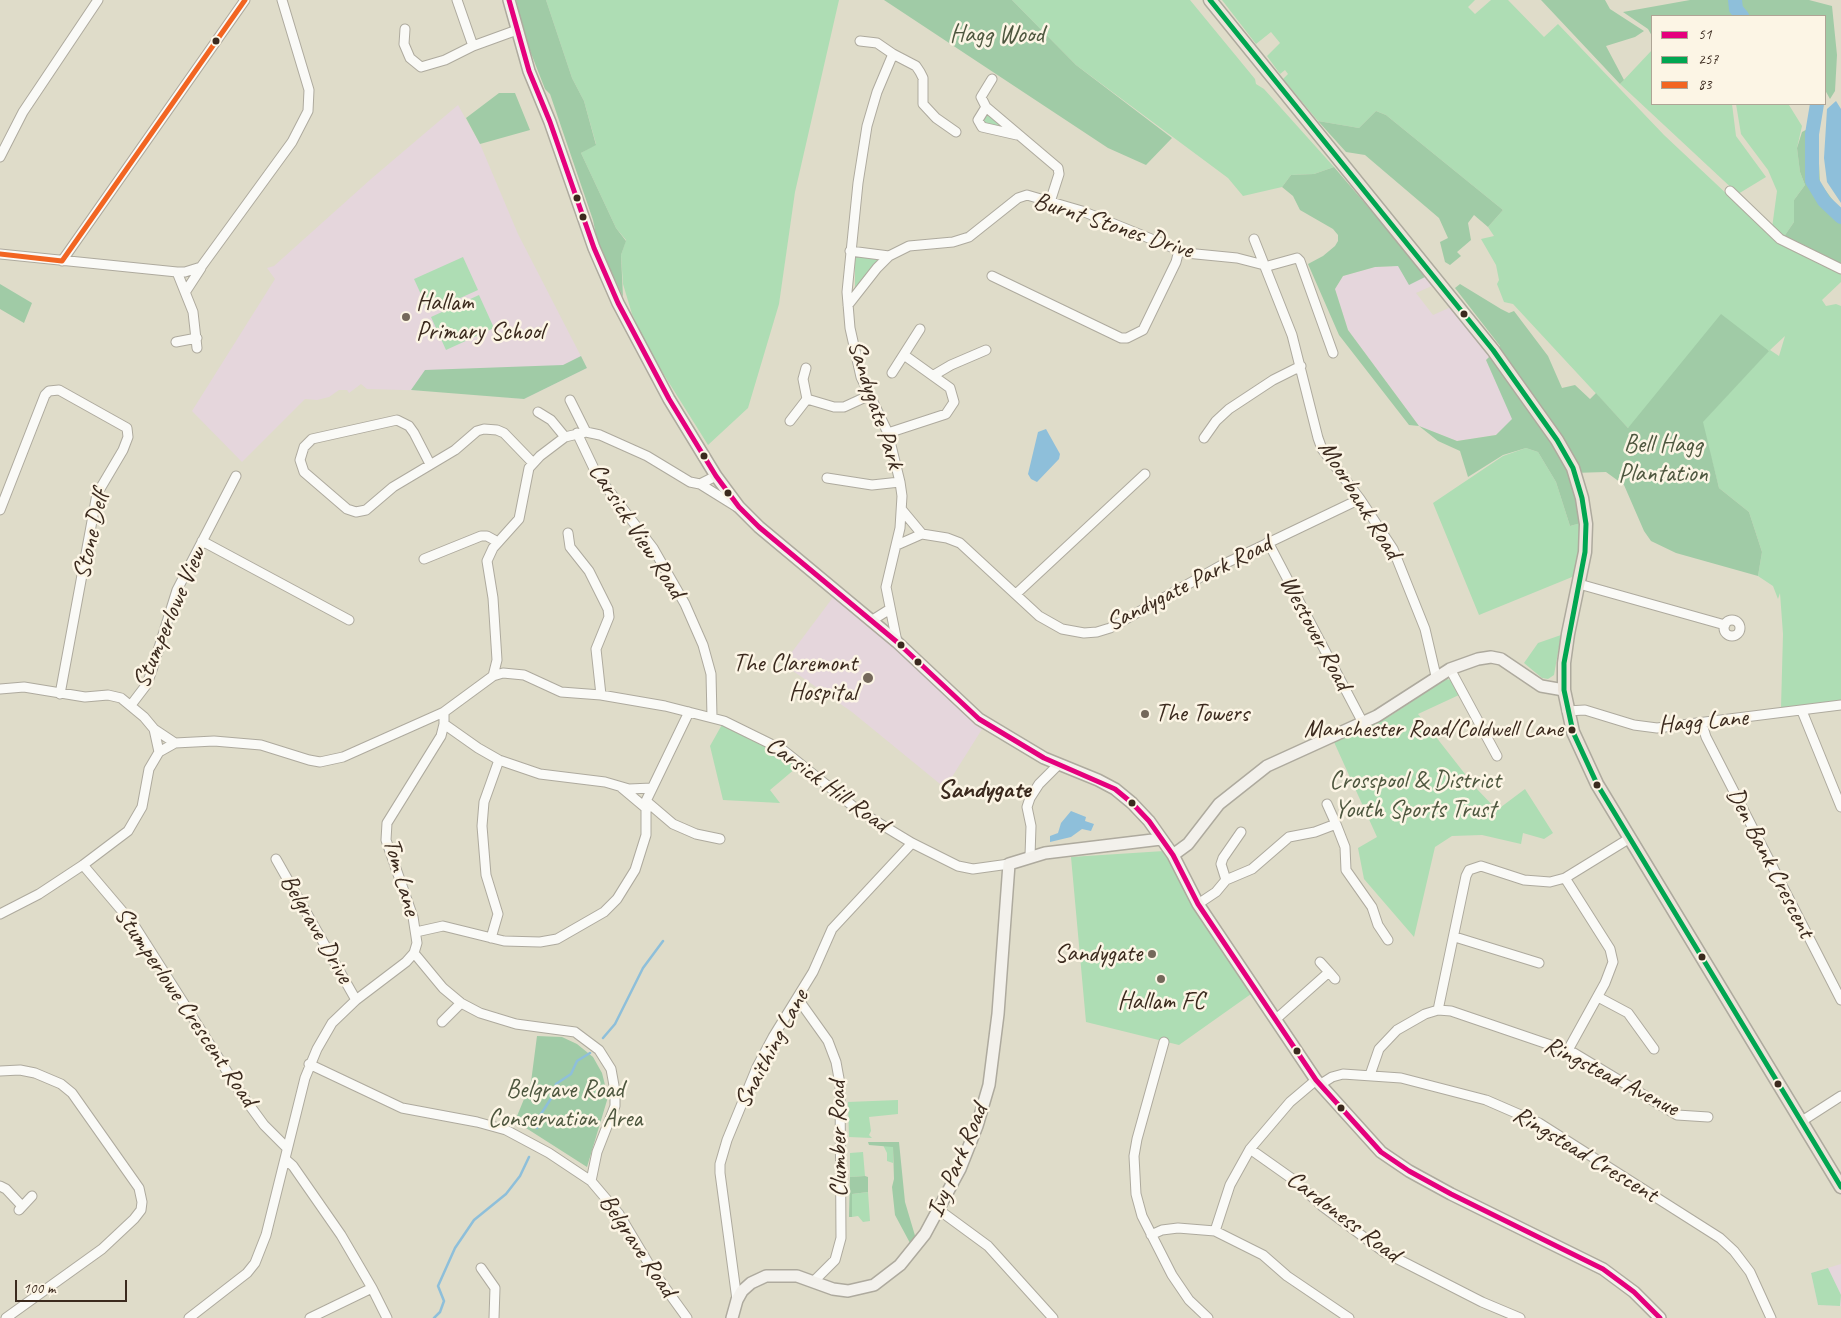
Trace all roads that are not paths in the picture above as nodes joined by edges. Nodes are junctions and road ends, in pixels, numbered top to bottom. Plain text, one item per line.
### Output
1 (98, 0) edge
2 (245, 0) edge
3 (282, 0) edge
4 (457, 0) edge
5 (509, 0) edge
6 (1210, 0) edge
7 (405, 28) dead end
8 (517, 30) junction
9 (860, 41) dead end
10 (473, 46) junction
11 (892, 54) junction
12 (992, 79) dead end
13 (986, 106) junction
14 (956, 132) dead end
15 (1018, 135) junction
16 (0, 157) edge
17 (1730, 191) dead end
18 (1050, 202) junction
19 (1254, 239) dead end
20 (1180, 250) junction
21 (850, 251) junction
22 (0, 254) edge
23 (889, 256) junction
24 (62, 261) junction
25 (1264, 264) junction
26 (201, 267) junction
27 (1841, 269) edge
28 (177, 272) junction
29 (992, 276) dead end
30 (186, 291) junction
31 (848, 305) junction
32 (920, 329) dead end
33 (197, 338) junction
34 (176, 342) dead end
35 (197, 348) dead end
36 (986, 350) dead end
37 (1333, 352) dead end
38 (904, 355) junction
39 (1301, 366) junction
40 (806, 368) dead end
41 (892, 373) dead end
42 (934, 375) junction
43 (868, 396) junction
44 (807, 398) junction
45 (570, 400) dead end
46 (538, 412) dead end
47 (790, 421) dead end
48 (581, 433) junction
49 (888, 433) junction
50 (565, 438) junction
51 (1204, 438) dead end
52 (533, 462) junction
53 (430, 464) junction
54 (1144, 474) dead end
55 (236, 476) dead end
56 (716, 476) junction
57 (827, 478) dead end
58 (900, 482) junction
59 (700, 484) junction
60 (1360, 499) junction
61 (0, 510) edge
62 (902, 510) junction
63 (744, 512) junction
64 (568, 533) dead end
65 (922, 534) junction
66 (202, 541) junction
67 (498, 542) junction
68 (1268, 542) junction
69 (897, 545) junction
70 (424, 559) dead end
71 (1579, 584) junction
72 (1016, 594) junction
73 (890, 609) junction
74 (348, 620) dead end
75 (872, 621) junction
76 (1725, 625) dead end
77 (897, 642) junction
78 (1450, 669) junction
79 (492, 676) junction
80 (1436, 676) junction
81 (0, 689) edge
82 (1564, 690) junction
83 (60, 694) junction
84 (601, 695) junction
85 (1841, 705) edge
86 (131, 706) junction
87 (1567, 711) junction
88 (1802, 711) junction
89 (444, 712) junction
90 (689, 712) junction
91 (712, 717) junction
92 (1363, 723) junction
93 (444, 724) junction
94 (1702, 724) junction
95 (154, 729) junction
96 (175, 743) junction
97 (159, 752) junction
98 (1497, 756) dead end
99 (499, 760) junction
100 (1059, 764) junction
101 (620, 786) junction
102 (652, 788) junction
103 (1327, 804) dead end
104 (646, 805) junction
105 (1841, 807) edge
106 (1336, 824) junction
107 (1241, 832) dead end
108 (1630, 838) junction
109 (720, 839) dead end
110 (1161, 839) junction
111 (912, 843) junction
112 (1173, 855) junction
113 (1030, 856) junction
114 (276, 859) dead end
115 (1009, 864) junction
116 (84, 865) junction
117 (1565, 878) junction
118 (1226, 880) junction
119 (1198, 904) junction
120 (0, 914) edge
121 (416, 932) junction
122 (1455, 936) junction
123 (491, 938) junction
124 (1388, 940) dead end
125 (414, 953) junction
126 (1320, 962) dead end
127 (1539, 963) dead end
128 (1329, 972) junction
129 (1335, 979) dead end
130 (1598, 997) junction
131 (798, 999) junction
132 (356, 1000) junction
133 (1841, 1000) edge
134 (462, 1003) junction
135 (1438, 1010) junction
136 (1275, 1020) junction
137 (442, 1022) dead end
138 (1164, 1042) dead end
139 (1654, 1049) dead end
140 (1568, 1050) junction
141 (310, 1064) junction
142 (0, 1071) edge
143 (1370, 1075) junction
144 (1319, 1082) junction
145 (1841, 1096) edge
146 (1708, 1117) dead end
147 (1802, 1121) junction
148 (287, 1148) junction
149 (1250, 1149) junction
150 (285, 1159) junction
151 (591, 1181) junction
152 (0, 1186) edge
153 (1841, 1187) edge
154 (32, 1196) dead end
155 (939, 1210) junction
156 (1215, 1231) junction
157 (1151, 1235) junction
158 (481, 1268) dead end
159 (814, 1281) junction
160 (372, 1288) junction
161 (737, 1300) junction
162 (6, 1318) edge
163 (189, 1318) edge
164 (310, 1318) edge
165 (387, 1318) edge
166 (494, 1318) edge
167 (687, 1318) edge
168 (732, 1318) edge
169 (1053, 1318) edge
170 (1206, 1318) edge
171 (1349, 1318) edge
172 (1520, 1318) edge
173 (1660, 1318) edge
174 (1771, 1318) edge

1 - 16 street
2 - 24 street
3 - 26 street
4 - 10 street
5 - 8 street
6 - 71 main road
7 - 10 street
8 - 10 street
8 - 56 street
9 - 11 street
11 - 14 street
11 - 21 street, Sandygate Park
12 - 13 street
13 - 15 street
13 - 15 street
15 - 18 street
17 - 27 street
18 - 20 street, Burnt Stones Drive
18 - 23 street, Burnt Stones Drive
19 - 25 street, Moorbank Road
20 - 25 street, Burnt Stones Drive
20 - 29 street
21 - 23 street
21 - 31 street, Sandygate Park
22 - 24 street
23 - 31 street, Burnt Stones Drive
24 - 28 street
25 - 37 street, Burnt Stones Drive
25 - 39 street, Moorbank Road
26 - 28 street
26 - 30 street
28 - 30 street
30 - 33 street
31 - 43 street, Sandygate Park
32 - 38 street
33 - 34 street
33 - 35 street
36 - 42 street
38 - 41 street
38 - 42 street
39 - 51 street
39 - 60 street, Moorbank Road
40 - 44 street
42 - 49 street
43 - 44 street
43 - 49 street, Sandygate Park
44 - 47 street
45 - 48 street, Carsick View Road
46 - 50 street
48 - 50 street
48 - 59 street
48 - 91 street, Carsick View Road
49 - 58 street, Sandygate Park
50 - 52 street
52 - 53 street
52 - 67 street
53 - 53 street
54 - 72 street
55 - 66 street, Stumperlowe View
56 - 59 street
56 - 63 street
57 - 58 street
58 - 62 street, Sandygate Park
59 - 63 street
60 - 68 street, Sandygate Park Road
60 - 80 street, Moorbank Road
61 - 83 street, Stone Delf
62 - 65 street
62 - 69 street, Sandygate Park
63 - 75 street
64 - 84 street
65 - 69 street
65 - 72 street, Sandygate Park Road
66 - 74 street
66 - 86 street, Stumperlowe View
67 - 70 street
67 - 79 street
68 - 72 street, Sandygate Park Road
68 - 92 street, Westover Road
69 - 73 street, Sandygate Park
71 - 76 street
71 - 82 main road
73 - 75 street
73 - 77 street, Sandygate Park
75 - 77 street
77 - 100 street
78 - 80 street
78 - 82 street
78 - 98 street
79 - 84 street, Carsick Hill Road
79 - 89 street
80 - 92 street
81 - 83 street
82 - 87 main road
83 - 86 street
84 - 90 street, Carsick Hill Road
85 - 88 street, Hagg Lane
86 - 95 street
87 - 94 street, Hagg Lane
87 - 108 main road
88 - 94 street, Hagg Lane
88 - 105 street
89 - 93 street, Tom Lane
89 - 96 street
90 - 91 street, Carsick Hill Road
90 - 102 street
91 - 111 street, Carsick Hill Road
92 - 112 street
93 - 99 street
93 - 121 street, Tom Lane
94 - 133 street, Den Bank Crescent
95 - 96 street
95 - 97 street
96 - 97 street
97 - 116 street
99 - 101 street
99 - 123 street
100 - 110 street
100 - 113 street
101 - 102 street
101 - 104 street
102 - 104 street
103 - 106 street
104 - 109 street
104 - 123 street
106 - 118 street
106 - 124 street
107 - 118 street
108 - 117 street
108 - 147 main road
110 - 112 street
110 - 113 street, Carsick Hill Road
111 - 115 street, Carsick Hill Road
111 - 131 street, Snaithing Lane
112 - 119 street
113 - 115 street, Carsick Hill Road
114 - 132 street, Belgrave Drive
115 - 155 street, Ivy Park Road
116 - 120 street
116 - 148 street, Stumperlowe Crescent Road
117 - 122 street
117 - 130 street
118 - 119 street
119 - 136 street
121 - 123 street
121 - 125 street, Tom Lane
122 - 127 street
122 - 135 street
125 - 132 street, Tom Lane
125 - 134 street
126 - 128 street
128 - 129 street
128 - 136 street
130 - 139 street
130 - 140 street
131 - 159 street, Clumber Road
131 - 161 street, Snaithing Lane
132 - 141 street, Tom Lane
134 - 137 street
134 - 151 street
135 - 140 street, Ringstead Avenue
135 - 143 street
136 - 144 street
138 - 157 street
140 - 146 street, Ringstead Avenue
141 - 148 street, Tom Lane
141 - 151 street, Belgrave Road
142 - 162 street
143 - 144 street, Ringstead Crescent
143 - 174 street, Ringstead Crescent
144 - 149 street, Ringstead Crescent
144 - 173 street
145 - 147 street
147 - 153 main road
148 - 150 street, Tom Lane
149 - 156 street, Ringstead Crescent
149 - 172 street, Cardoness Road
150 - 160 street
150 - 163 street, Tom Lane
151 - 167 street, Belgrave Road
152 - 154 street
155 - 159 street, Ivy Park Road
155 - 169 street
156 - 157 street
156 - 171 street
157 - 170 street
158 - 166 street
159 - 161 street, Ivy Park Road
160 - 164 street
160 - 165 street
161 - 168 street, Snaithing Lane

